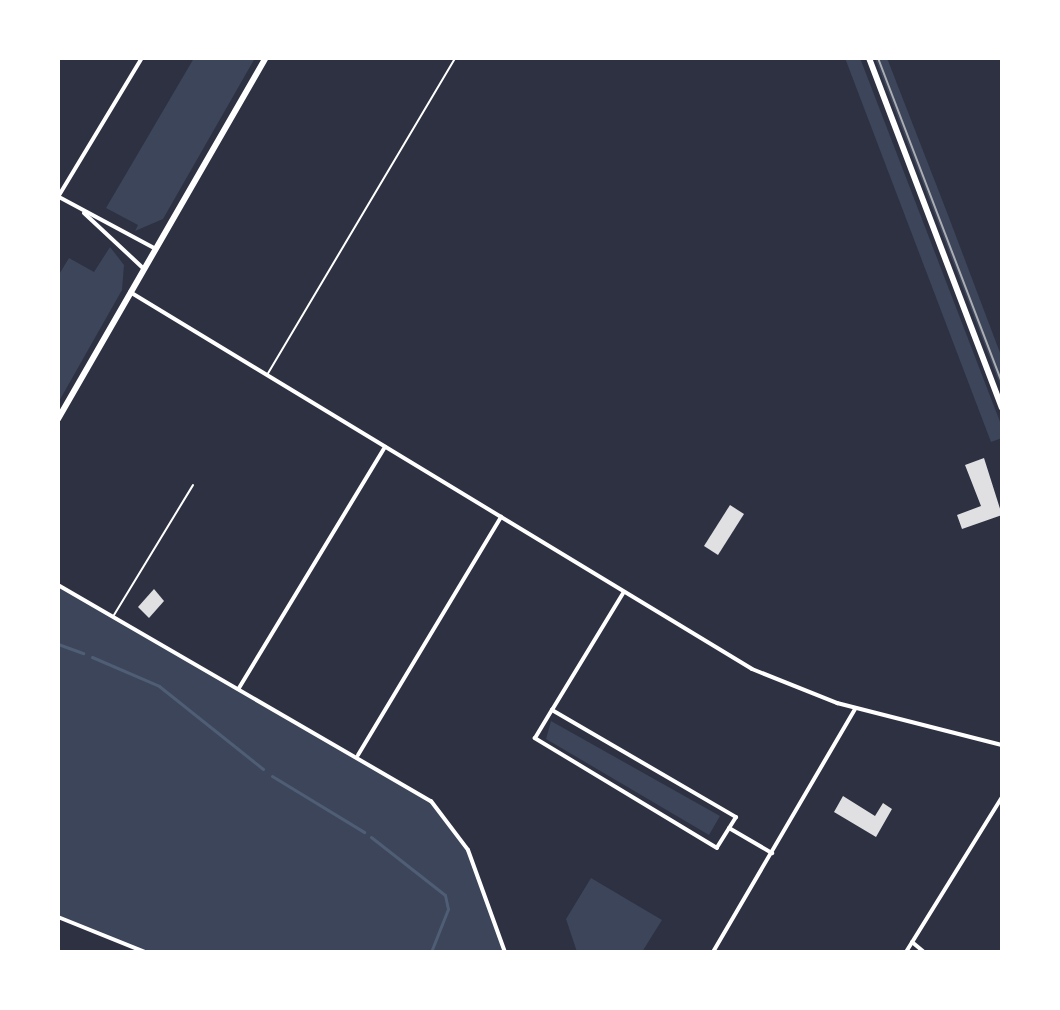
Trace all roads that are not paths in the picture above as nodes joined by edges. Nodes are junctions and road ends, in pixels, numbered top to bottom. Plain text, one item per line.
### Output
1 (142, 58) edge
2 (266, 58) edge
3 (455, 58) edge
4 (869, 58) edge
5 (58, 197) edge
6 (83, 211) junction
7 (156, 249) junction
8 (144, 269) junction
9 (130, 292) junction
10 (266, 376) junction
11 (1002, 408) edge
12 (58, 419) edge
13 (385, 447) junction
14 (193, 485) dead end
15 (501, 517) junction
16 (58, 585) edge
17 (623, 592) junction
18 (114, 616) junction
19 (239, 689) junction
20 (855, 709) junction
21 (552, 710) junction
22 (1002, 745) edge
23 (358, 755) junction
24 (1002, 797) edge
25 (729, 828) junction
26 (772, 854) junction
27 (58, 917) edge
28 (912, 942) junction
29 (145, 952) edge
30 (505, 952) edge
31 (713, 952) edge
32 (906, 952) edge
33 (924, 952) edge

1 - 5 street
2 - 7 main road
3 - 10 lane
4 - 11 main road
5 - 6 street
6 - 7 street
6 - 8 street
7 - 8 main road
8 - 9 main road
9 - 10 street
9 - 12 main road
10 - 13 street
13 - 15 street
13 - 19 street
14 - 18 lane
15 - 17 street
15 - 23 street
16 - 18 street
17 - 20 street
17 - 21 street
18 - 19 street
19 - 23 street
20 - 22 street
20 - 26 street
21 - 25 street
21 - 25 street
23 - 30 street
24 - 28 street
25 - 26 street
26 - 31 street
27 - 29 street
28 - 32 street
28 - 33 street

